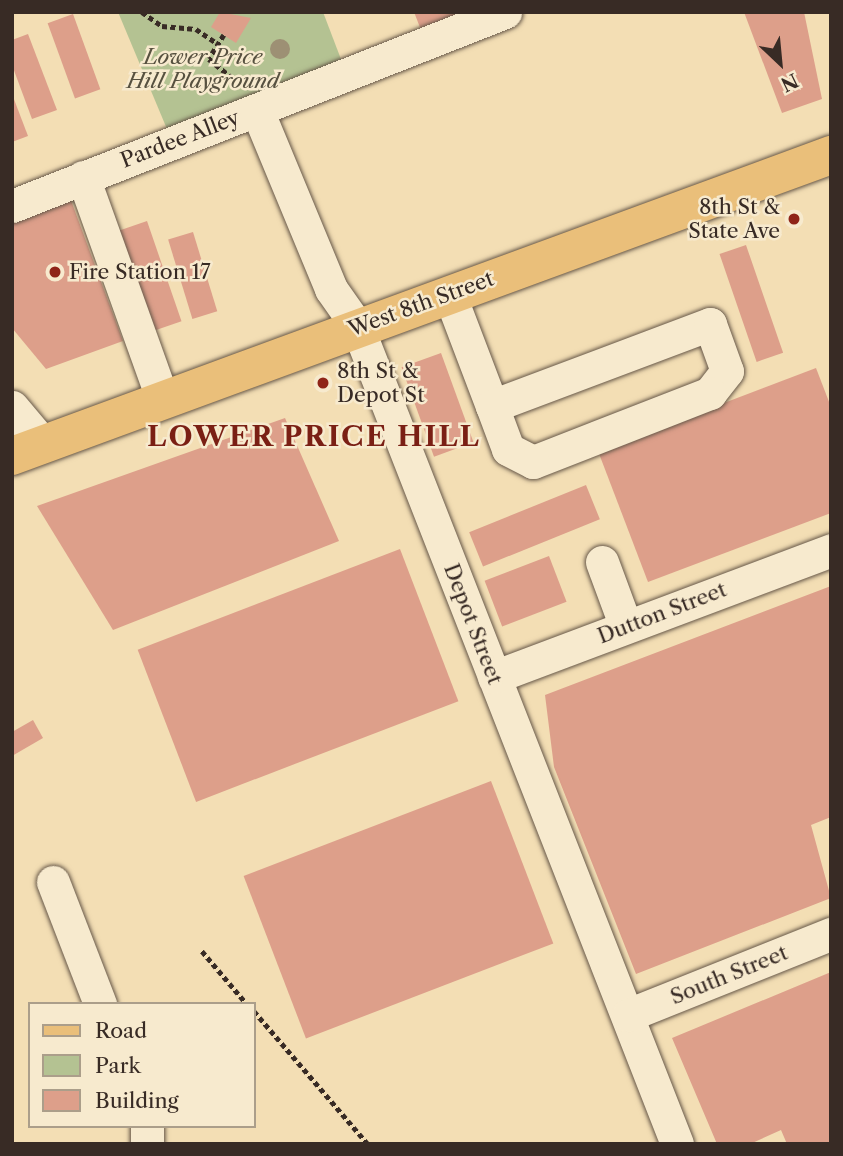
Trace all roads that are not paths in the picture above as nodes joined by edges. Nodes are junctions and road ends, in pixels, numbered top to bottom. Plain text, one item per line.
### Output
1 (505, 12) edge
2 (252, 101) junction
3 (831, 155) edge
4 (83, 177) junction
5 (12, 206) edge
6 (449, 293) junction
7 (357, 326) junction
8 (163, 401) junction
9 (492, 406) junction
10 (12, 407) edge
11 (28, 450) edge
12 (831, 550) edge
13 (602, 562) dead end
14 (626, 627) junction
15 (494, 677) junction
16 (53, 882) dead end
17 (831, 934) edge
18 (99, 1002) edge
19 (628, 1015) junction
20 (677, 1144) edge

1 - 2 street, Pardee Alley
2 - 4 street, Pardee Alley
2 - 7 street, Depot Street
3 - 6 main road, West 8th Street
4 - 5 street, Pardee Alley
4 - 8 street
6 - 7 main road, West 8th Street
6 - 9 street
7 - 8 main road, West 8th Street
7 - 15 street, Depot Street
8 - 11 main road, West 8th Street
9 - 9 street
10 - 11 street
12 - 14 street, Dutton Street
13 - 14 street
14 - 15 street, Dutton Street
15 - 19 street, Depot Street
16 - 18 street
17 - 19 street, South Street
19 - 20 street, Depot Street

